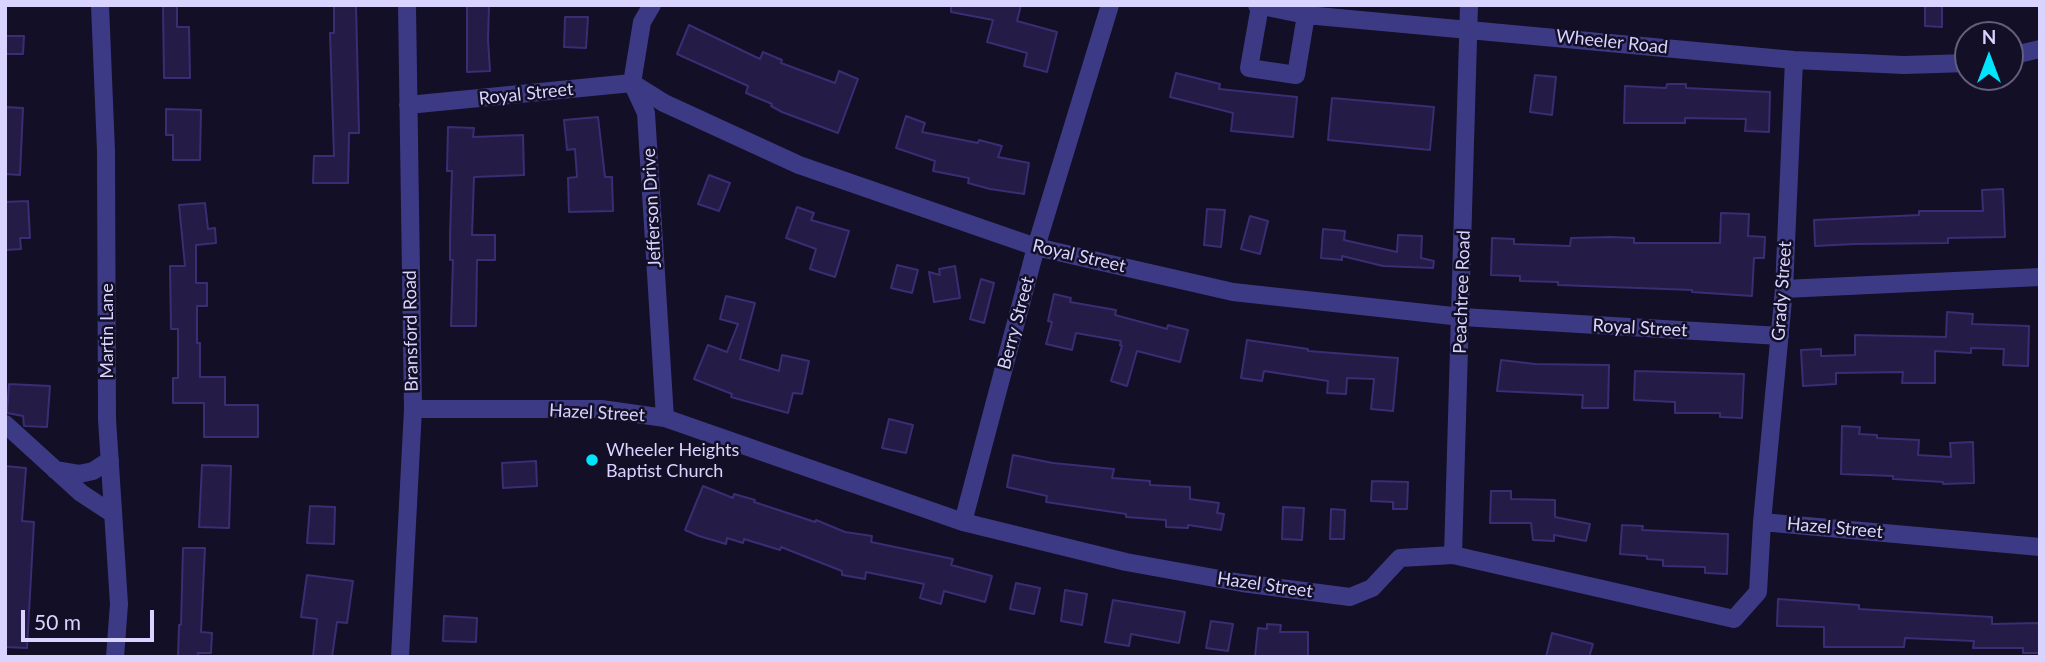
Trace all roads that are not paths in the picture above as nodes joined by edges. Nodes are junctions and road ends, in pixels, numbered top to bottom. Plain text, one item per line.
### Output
1 (100, 5) edge
2 (407, 5) edge
3 (652, 5) edge
4 (1110, 5) edge
5 (1469, 5) edge
6 (1259, 6) edge
7 (1340, 11) edge
8 (1306, 15) junction
9 (1468, 28) junction
10 (1794, 60) junction
11 (1954, 63) edge
12 (632, 83) junction
13 (408, 106) junction
14 (1036, 247) junction
15 (2040, 276) edge
16 (1784, 289) junction
17 (1462, 317) junction
18 (1780, 336) junction
19 (413, 409) junction
20 (665, 418) junction
21 (5, 424) edge
22 (110, 460) junction
23 (55, 470) junction
24 (113, 514) junction
25 (963, 522) junction
26 (1762, 522) junction
27 (2040, 547) edge
28 (1453, 555) junction
29 (115, 657) edge
30 (400, 657) edge

1 - 22 street, Martin Lane
2 - 13 street, Bransford Road
3 - 12 street
4 - 14 street, Berry Street
5 - 9 street, Peachtree Road
6 - 8 street, Wheeler Road
6 - 8 street
7 - 8 street, Wheeler Road
7 - 9 street, Wheeler Road
9 - 10 street, Wheeler Road
9 - 17 street, Peachtree Road
10 - 11 street, Wheeler Road
10 - 16 street, Grady Street
12 - 13 street, Royal Street
12 - 14 street, Royal Street
12 - 20 street, Jefferson Drive
13 - 19 street, Bransford Road
14 - 17 street, Royal Street
14 - 25 street, Berry Street
15 - 16 street
16 - 18 street, Grady Street
17 - 18 street, Royal Street
17 - 28 street, Peachtree Road
18 - 26 street, Grady Street
19 - 20 street, Hazel Street
19 - 30 street, Bransford Road
20 - 25 street, Hazel Street
21 - 23 street
22 - 23 street
22 - 24 street, Martin Lane
23 - 24 street
24 - 29 street, Martin Lane
25 - 28 street, Hazel Street
26 - 27 street, Hazel Street
26 - 28 street, Hazel Street

